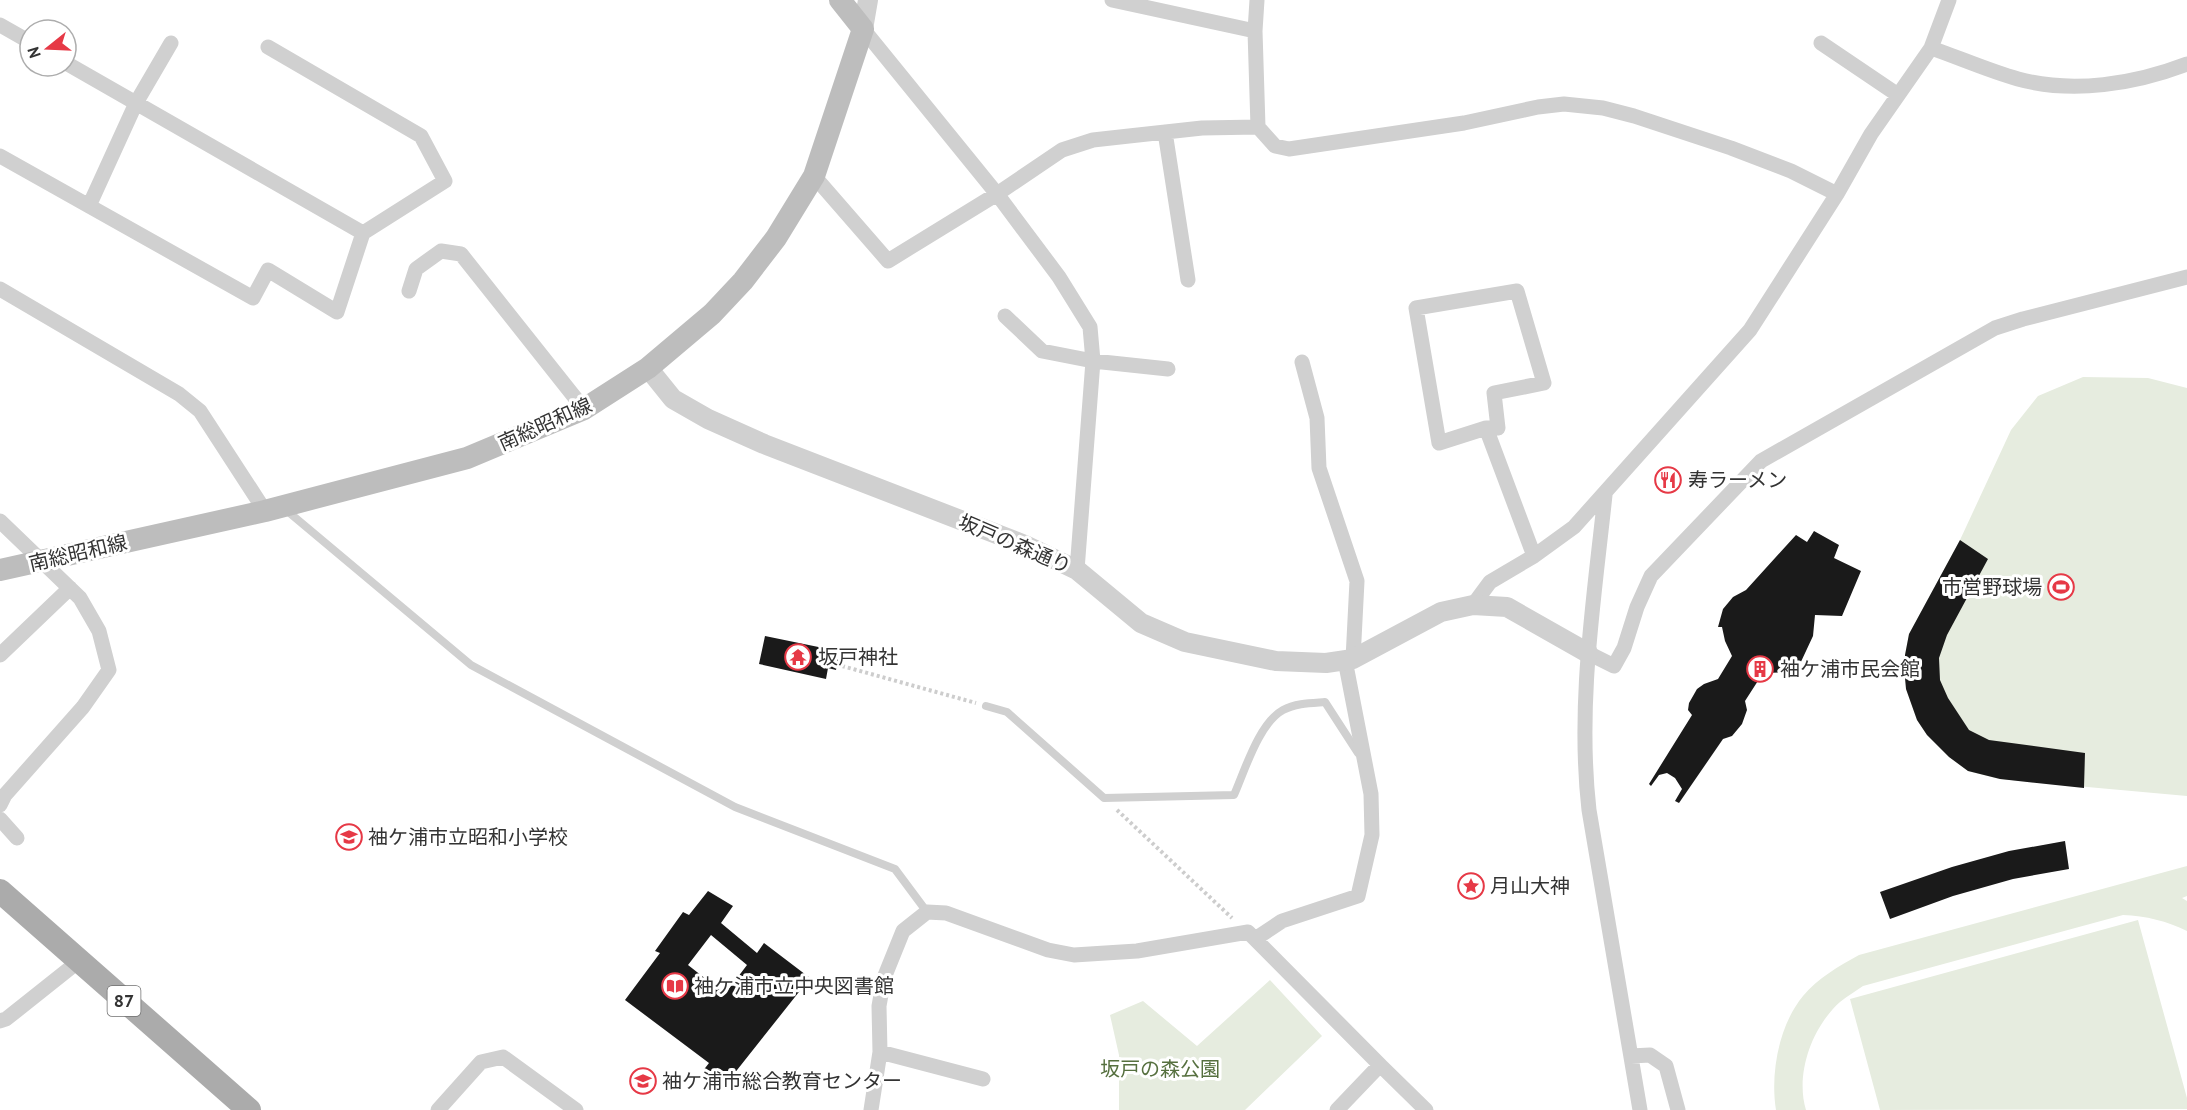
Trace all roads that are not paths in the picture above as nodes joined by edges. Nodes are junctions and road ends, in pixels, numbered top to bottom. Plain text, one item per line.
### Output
1 (840, 0) edge
2 (868, 0) edge
3 (1112, 0) edge
4 (1257, 0) edge
5 (1948, 0) edge
6 (1153, 4) edge
7 (0, 25) edge
8 (863, 29) junction
9 (1255, 31) junction
10 (18, 35) edge
11 (171, 43) dead end
12 (1821, 43) dead end
13 (268, 47) dead end
14 (1931, 48) junction
15 (2187, 64) edge
16 (78, 70) edge
17 (1898, 95) junction
18 (136, 103) junction
19 (1258, 127) junction
20 (1165, 132) junction
21 (0, 156) edge
22 (814, 176) junction
23 (997, 194) junction
24 (1837, 194) junction
25 (89, 206) junction
26 (363, 233) junction
27 (2187, 277) edge
28 (1188, 280) dead end
29 (0, 289) edge
30 (409, 291) dead end
31 (1005, 316) dead end
32 (1093, 361) junction
33 (1302, 363) dead end
34 (648, 368) junction
35 (1168, 369) dead end
36 (584, 409) junction
37 (1486, 428) junction
38 (1605, 495) junction
39 (274, 509) junction
40 (0, 521) edge
41 (1534, 556) junction
42 (42, 560) junction
43 (0, 570) edge
44 (1077, 570) junction
45 (70, 588) junction
46 (1473, 605) junction
47 (1588, 653) junction
48 (0, 655) edge
49 (1349, 659) junction
50 (986, 706) road end
51 (1363, 760) junction
52 (0, 805) edge
53 (0, 819) edge
54 (17, 838) dead end
55 (0, 891) edge
56 (927, 912) junction
57 (1252, 936) junction
58 (79, 962) junction
59 (0, 1021) edge
60 (880, 1052) junction
61 (1631, 1056) junction
62 (1380, 1065) junction
63 (983, 1079) dead end
64 (875, 1109) edge
65 (249, 1110) edge
66 (438, 1110) edge
67 (576, 1110) edge
68 (1337, 1110) edge
69 (1426, 1110) edge
70 (1640, 1110) edge
71 (1678, 1110) edge

1 - 8 main road
2 - 8 street
3 - 6 street
4 - 9 street
5 - 14 street
6 - 9 street
7 - 10 street
8 - 22 main road, 南総昭和線
8 - 23 street
9 - 19 street
11 - 18 street
12 - 17 street
13 - 26 street
14 - 15 street
14 - 17 street
16 - 18 street
17 - 24 street
18 - 25 street
18 - 26 street
19 - 20 street
19 - 24 street
20 - 23 street
20 - 28 street
21 - 25 street
22 - 23 street
22 - 34 main road, 南総昭和線
23 - 32 street
24 - 38 street
25 - 26 street
27 - 47 street
29 - 39 street
30 - 36 street
31 - 32 street
32 - 35 street
32 - 44 street
33 - 49 street
34 - 36 main road, 南総昭和線
34 - 44 street, 坂戸の森通り
36 - 39 main road, 南総昭和線
37 - 37 street
37 - 41 street
38 - 41 street
38 - 47 street
39 - 42 main road, 南総昭和線
39 - 56 lane
40 - 42 street
41 - 46 street
42 - 43 main road, 南総昭和線
42 - 45 street
44 - 49 street, 坂戸の森通り
45 - 48 street
45 - 52 street
46 - 47 street, 坂戸の森通り
46 - 49 street, 坂戸の森通り
47 - 61 street
49 - 51 street
50 - 51 lane
51 - 57 street
53 - 54 street
55 - 58 main road, 87
56 - 57 street
56 - 60 street
57 - 62 street
58 - 59 street
58 - 65 main road, 87
60 - 63 street
60 - 64 street
61 - 70 street
61 - 71 street
62 - 68 street
62 - 69 street
66 - 67 street

